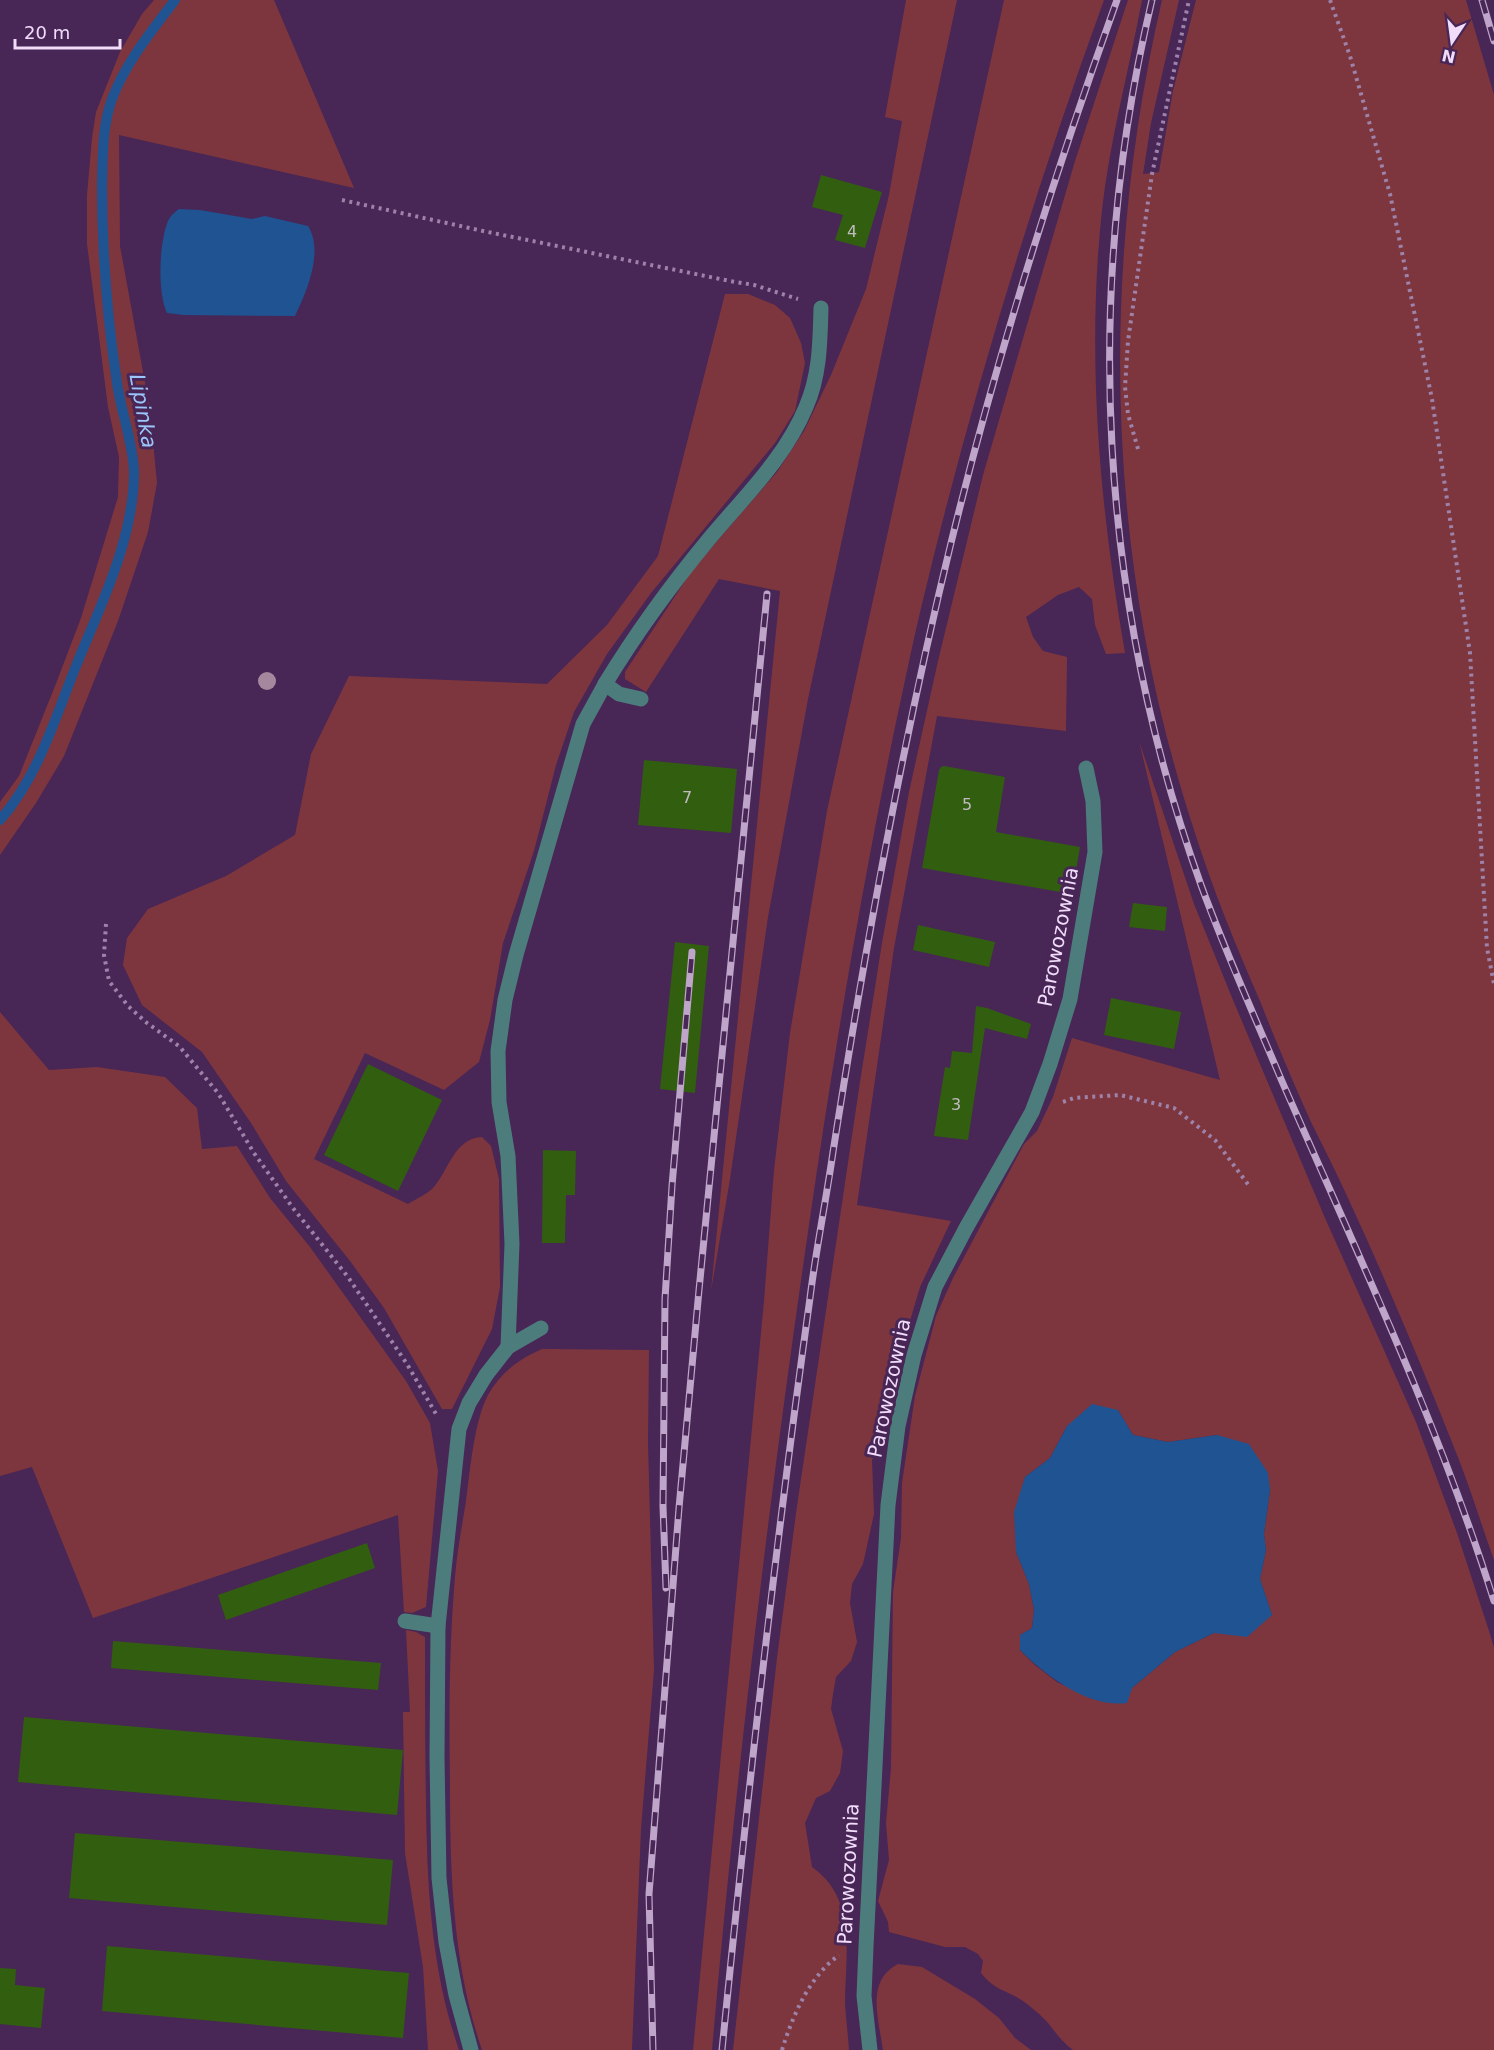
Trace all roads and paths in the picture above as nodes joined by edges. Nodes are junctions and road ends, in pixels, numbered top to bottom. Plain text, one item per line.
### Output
1 (1189, 0) edge
2 (1330, 0) edge
3 (342, 200) dead end
4 (821, 308) joint
5 (1138, 449) dead end
6 (605, 684) junction
7 (641, 699) dead end
8 (1086, 768) dead end
9 (106, 924) dead end
10 (1494, 984) edge
11 (1032, 1112) junction
12 (1250, 1187) dead end
13 (541, 1328) dead end
14 (508, 1347) junction
15 (459, 1429) junction
16 (405, 1621) dead end
17 (438, 1626) junction
18 (866, 1947) junction
19 (471, 2050) edge
20 (782, 2050) edge
21 (870, 2050) edge

1 - 5 path
2 - 10 path
3 - 4 path
4 - 6 lane
6 - 7 lane
6 - 14 lane
8 - 11 lane, Parowozownia
9 - 15 path
11 - 12 path
11 - 18 lane, Parowozownia
13 - 14 lane
14 - 15 lane
15 - 17 lane
16 - 17 lane
17 - 19 lane
18 - 20 path
18 - 21 lane, Parowozownia

